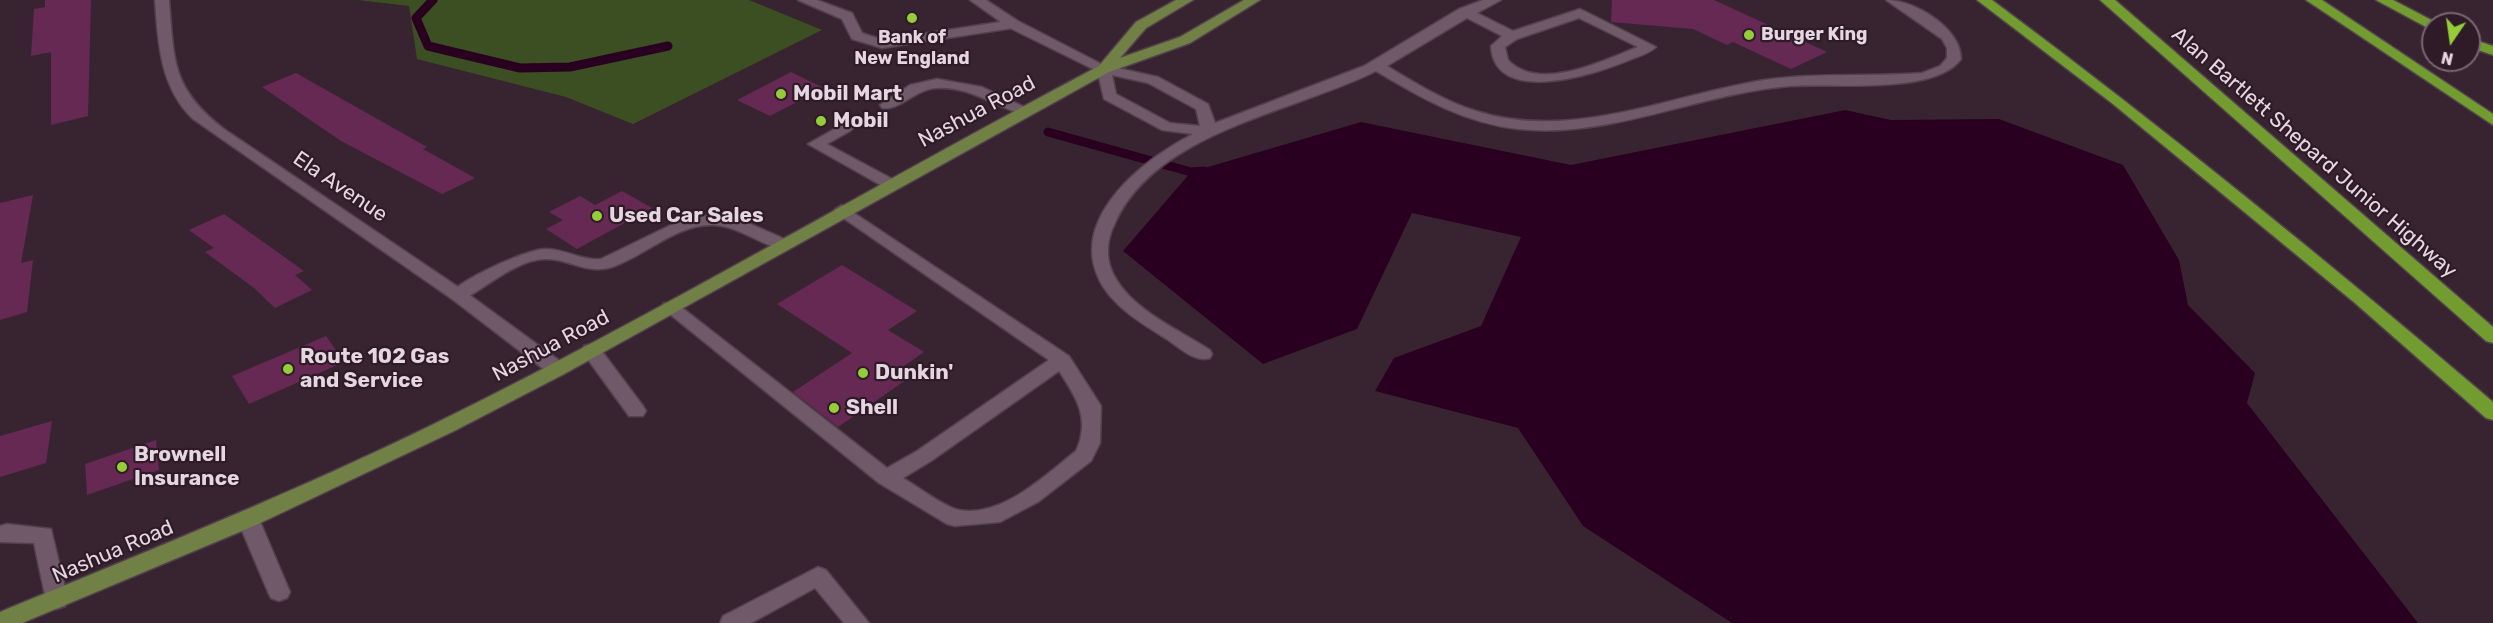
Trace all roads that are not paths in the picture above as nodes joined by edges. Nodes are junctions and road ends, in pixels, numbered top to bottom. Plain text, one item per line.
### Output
1 (162, 0) edge
2 (805, 0) edge
3 (977, 0) edge
4 (1186, 0) edge
5 (1253, 0) edge
6 (1494, 0) edge
7 (1893, 0) edge
8 (1984, 0) edge
9 (2107, 0) edge
10 (2313, 0) edge
11 (2383, 0) edge
12 (1464, 12) junction
13 (2421, 20) edge
14 (1013, 24) junction
15 (1512, 36) junction
16 (1377, 66) junction
17 (1104, 69) junction
18 (887, 105) dead end
19 (1026, 111) junction
20 (2493, 121) edge
21 (845, 128) dead end
22 (1209, 131) junction
23 (890, 184) junction
24 (842, 210) junction
25 (781, 244) junction
26 (458, 295) junction
27 (670, 307) junction
28 (2493, 337) edge
29 (591, 350) junction
30 (1203, 354) dead end
31 (1062, 360) junction
32 (557, 369) junction
33 (636, 411) dead end
34 (2493, 414) edge
35 (885, 478) junction
36 (248, 519) junction
37 (0, 534) edge
38 (279, 592) dead end
39 (57, 600) junction
40 (0, 622) edge
41 (731, 623) edge
42 (858, 623) edge

1 - 26 street, Ela Avenue
2 - 14 street
3 - 14 street
4 - 17 main road, Nashua Road
5 - 17 main road, Nashua Road
6 - 12 street
7 - 16 street
8 - 34 highway
9 - 28 highway, Alan Bartlett Shepard Junior Highway
10 - 20 highway
11 - 13 highway
12 - 15 street
12 - 16 street
14 - 17 street
15 - 15 street
16 - 22 street
17 - 19 main road, Nashua Road
17 - 22 street
17 - 22 street
18 - 19 street
19 - 23 main road, Nashua Road
21 - 23 street
22 - 30 street
23 - 24 main road, Nashua Road
24 - 25 main road, Nashua Road
24 - 31 street
25 - 26 street
25 - 27 main road, Nashua Road
26 - 32 street, Ela Avenue
27 - 29 main road, Nashua Road
27 - 35 street
29 - 32 main road, Nashua Road
29 - 33 street
31 - 35 street
31 - 35 street
32 - 36 main road, Nashua Road
36 - 38 street
36 - 39 main road, Nashua Road
37 - 39 street
39 - 40 main road, Nashua Road
41 - 42 street

